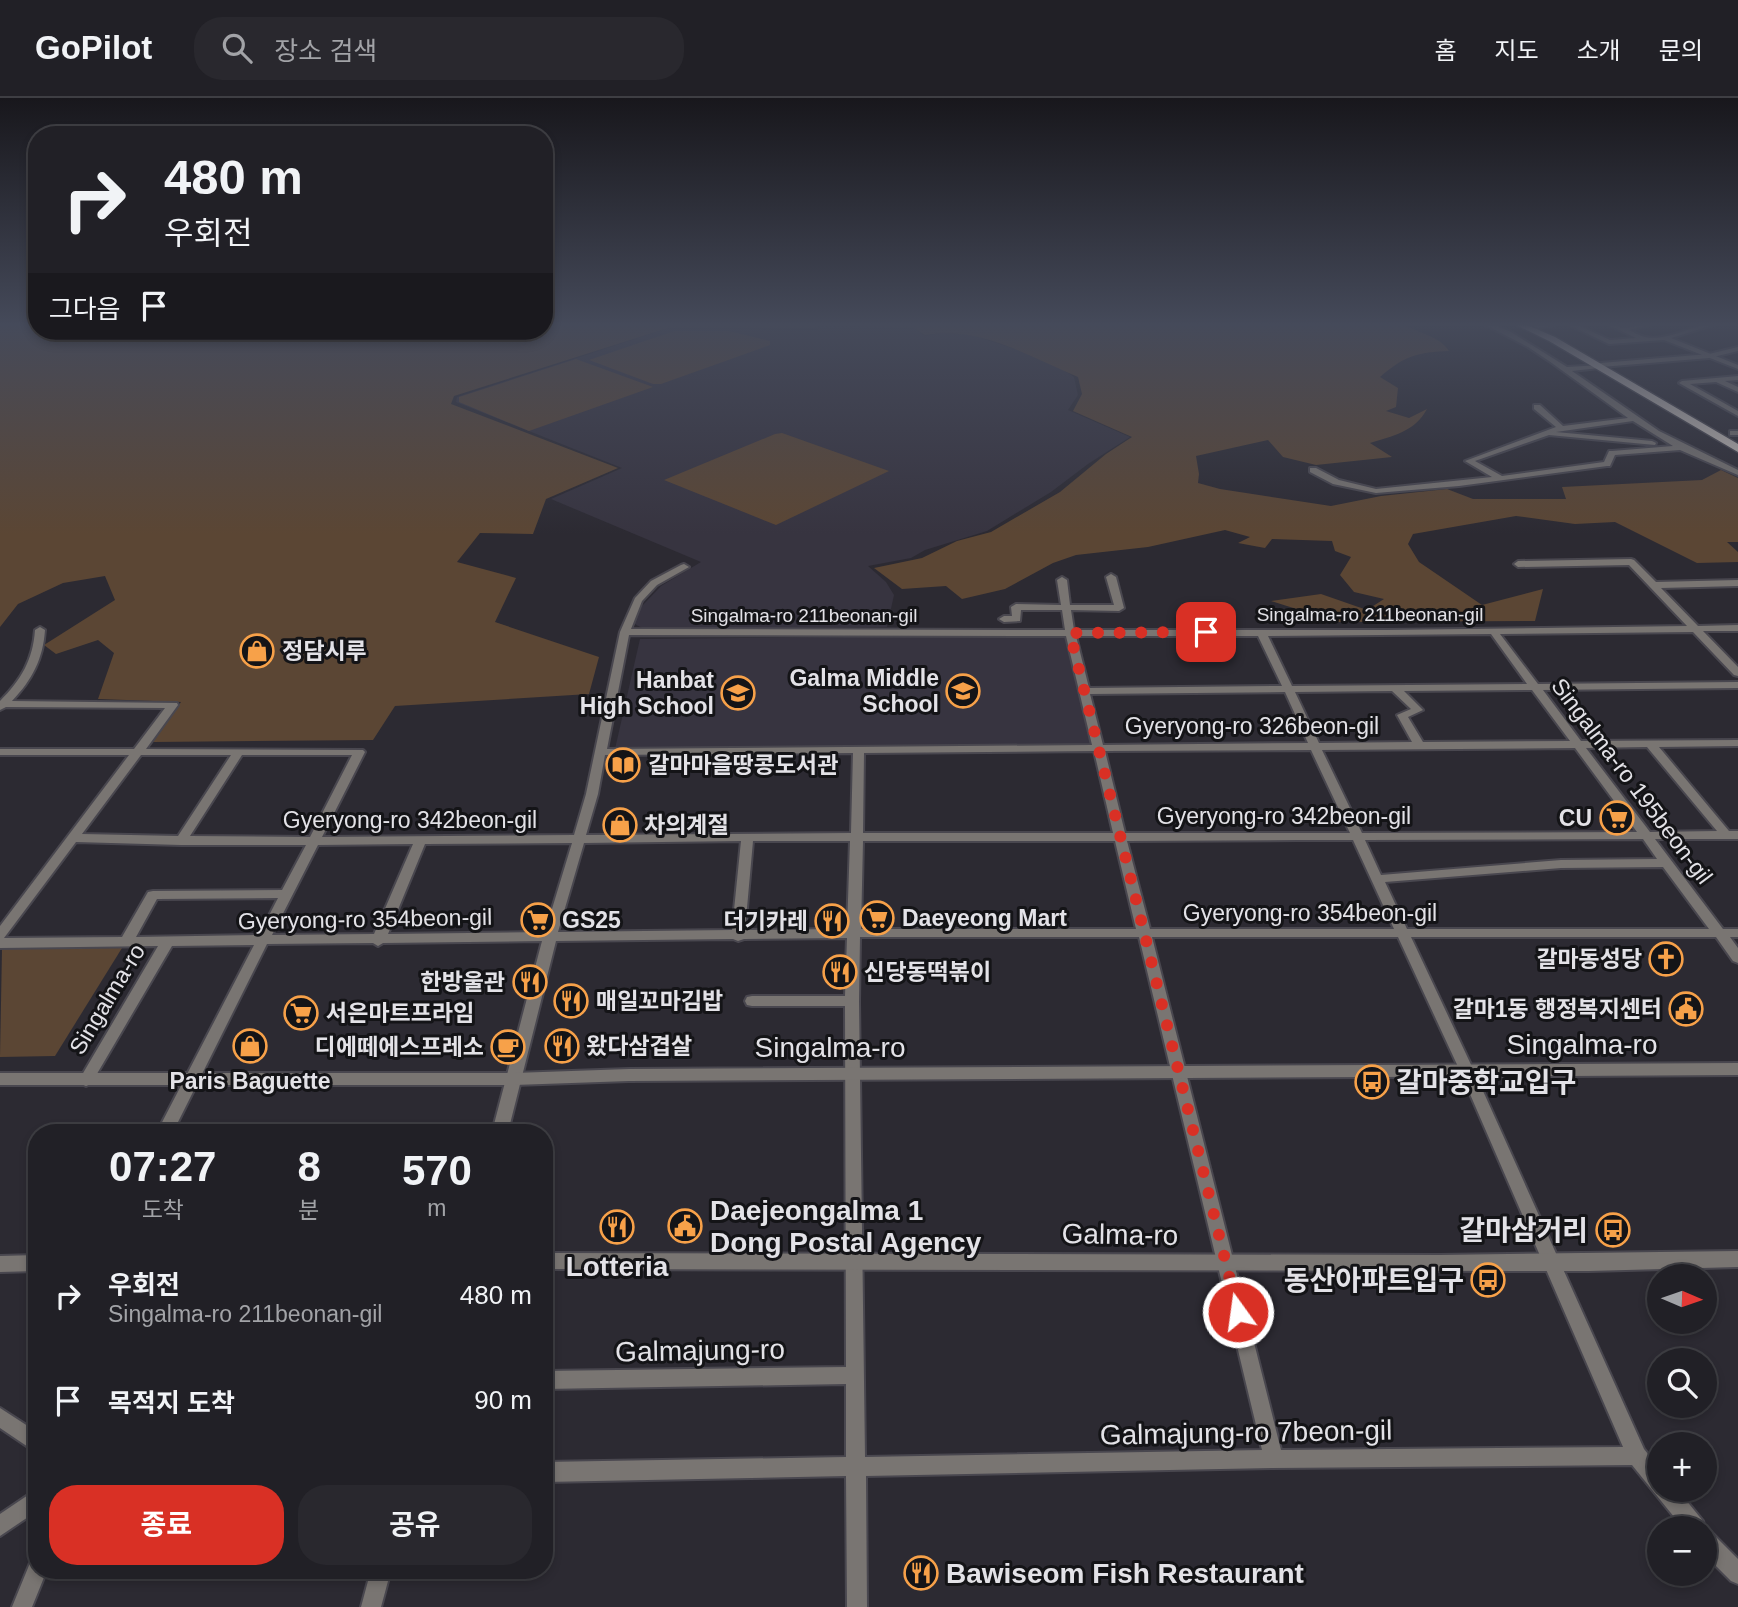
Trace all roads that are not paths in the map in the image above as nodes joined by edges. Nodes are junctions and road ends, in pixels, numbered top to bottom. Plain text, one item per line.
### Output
1 (1600, 393) edge
2 (1649, 393) edge
3 (1658, 393) edge
4 (1701, 393) edge
5 (1537, 407) dead end
6 (1738, 414) edge
7 (1635, 419) junction
8 (1561, 428) junction
9 (1548, 434) junction
10 (1736, 434) edge
11 (1671, 441) junction
12 (1684, 447) junction
13 (1738, 449) edge
14 (1312, 470) dead end
15 (1738, 473) edge
16 (1500, 478) junction
17 (1518, 564) dead end
18 (684, 567) dead end
19 (1111, 577) dead end
20 (1062, 580) dead end
21 (1738, 583) edge
22 (1653, 585) junction
23 (1015, 594) dead end
24 (1016, 607) junction
25 (1068, 608) junction
26 (1004, 619) dead end
27 (1738, 628) edge
28 (1696, 629) junction
29 (40, 630) dead end
30 (1493, 631) junction
31 (625, 632) junction
32 (1262, 632) junction
33 (1070, 633) junction
34 (1738, 673) edge
35 (1738, 685) edge
36 (1535, 687) junction
37 (1395, 688) junction
38 (1289, 689) junction
39 (1085, 691) junction
40 (2, 706) edge
41 (1650, 743) junction
42 (1738, 743) edge
43 (1578, 744) junction
44 (1419, 745) junction
45 (1315, 746) junction
46 (1099, 748) junction
47 (139, 750) junction
48 (859, 750) junction
49 (239, 751) junction
50 (0, 752) edge
51 (602, 752) junction
52 (1732, 835) edge
53 (1647, 836) junction
54 (856, 837) junction
55 (1358, 837) junction
56 (73, 838) junction
57 (1121, 838) junction
58 (747, 839) junction
59 (421, 840) junction
60 (579, 840) junction
61 (181, 841) junction
62 (314, 841) junction
63 (1667, 863) junction
64 (1378, 879) junction
65 (286, 894) junction
66 (1718, 931) junction
67 (853, 933) junction
68 (1403, 933) junction
69 (1738, 933) edge
70 (0, 935) edge
71 (1145, 935) junction
72 (550, 937) junction
73 (738, 937) junction
74 (378, 941) junction
75 (126, 942) junction
76 (167, 942) junction
77 (262, 942) junction
78 (0, 943) edge
79 (1738, 958) edge
80 (852, 1001) junction
81 (752, 1002) dead end
82 (1738, 1069) edge
83 (1467, 1071) junction
84 (1179, 1072) junction
85 (852, 1073) junction
86 (0, 1079) edge
87 (192, 1079) junction
88 (514, 1079) junction
89 (86, 1080) junction
90 (169, 1124) edge
91 (502, 1124) edge
92 (853, 1259) junction
93 (1738, 1259) edge
94 (553, 1261) edge
95 (28, 1263) edge
96 (1226, 1263) junction
97 (0, 1264) edge
98 (1552, 1265) junction
99 (856, 1375) junction
100 (553, 1380) edge
101 (0, 1417) edge
102 (28, 1435) edge
103 (1637, 1456) junction
104 (1274, 1459) junction
105 (856, 1466) junction
106 (1647, 1468) edge
107 (553, 1472) edge
108 (1675, 1502) edge
109 (28, 1506) edge
110 (1686, 1516) edge
111 (0, 1526) edge
112 (1717, 1552) edge
113 (1738, 1574) edge
114 (33, 1579) edge
115 (379, 1579) edge
116 (22, 1607) edge
117 (371, 1607) edge
118 (857, 1607) edge

1 - 7 street
2 - 13 main road
3 - 10 main road
4 - 6 street
5 - 8 street
7 - 8 street
7 - 11 street
8 - 9 street
9 - 11 street
9 - 16 street
11 - 12 street
12 - 15 street
12 - 16 street
14 - 16 street
17 - 22 street
18 - 31 street
19 - 25 street
20 - 25 street
21 - 22 street
22 - 28 street
23 - 24 street
24 - 25 street
24 - 26 street
25 - 33 street
27 - 28 street, Singalma-ro 211beonan-gil
28 - 30 street, Singalma-ro 211beonan-gil
28 - 34 street
29 - 40 street
30 - 32 street, Singalma-ro 211beonan-gil
30 - 36 street, Singalma-ro 195beon-gil
31 - 33 street, Singalma-ro 211beonan-gil
31 - 51 street
32 - 33 street, Singalma-ro 211beonan-gil
32 - 38 street
33 - 39 street
35 - 36 street
36 - 37 street
36 - 43 street, Singalma-ro 195beon-gil
37 - 38 street
37 - 44 street
38 - 39 street
38 - 45 street
39 - 46 street
40 - 47 street
41 - 42 street, Gyeryong-ro 326beon-gil
41 - 43 street, Gyeryong-ro 326beon-gil
41 - 52 street
43 - 44 street, Gyeryong-ro 326beon-gil
43 - 53 street, Singalma-ro 195beon-gil
44 - 45 street, Gyeryong-ro 326beon-gil
45 - 46 street, Gyeryong-ro 326beon-gil
45 - 55 street
46 - 48 street, Gyeryong-ro 326beon-gil
46 - 57 street
47 - 49 street
47 - 50 street
47 - 56 street
48 - 51 street, Gyeryong-ro 326beon-gil
48 - 54 street
49 - 61 street
49 - 62 street
51 - 60 street
52 - 53 street, Gyeryong-ro 342beon-gil
53 - 55 street, Gyeryong-ro 342beon-gil
53 - 63 street, Singalma-ro 195beon-gil
54 - 57 street, Gyeryong-ro 342beon-gil
54 - 58 street, Gyeryong-ro 342beon-gil
54 - 67 street
55 - 57 street, Gyeryong-ro 342beon-gil
55 - 64 street
56 - 61 street, Gyeryong-ro 342beon-gil
56 - 70 street
57 - 71 street
58 - 60 street, Gyeryong-ro 342beon-gil
58 - 73 street
59 - 60 street, Gyeryong-ro 342beon-gil
59 - 62 street, Gyeryong-ro 342beon-gil
59 - 74 street
60 - 72 street
61 - 62 street, Gyeryong-ro 342beon-gil
62 - 65 street
63 - 64 street
63 - 66 street, Singalma-ro 195beon-gil
64 - 68 street
65 - 75 street
65 - 77 street
66 - 68 street, Gyeryong-ro 354beon-gil
66 - 69 street, Gyeryong-ro 354beon-gil
66 - 79 street, Singalma-ro 195beon-gil
67 - 71 street, Gyeryong-ro 354beon-gil
67 - 73 street, Gyeryong-ro 354beon-gil
67 - 80 street
68 - 71 street, Gyeryong-ro 354beon-gil
68 - 83 street
71 - 84 street
72 - 73 street, Gyeryong-ro 354beon-gil
72 - 74 street, Gyeryong-ro 354beon-gil
72 - 88 street
74 - 77 street, Gyeryong-ro 354beon-gil
75 - 76 street, Gyeryong-ro 354beon-gil
75 - 78 street, Gyeryong-ro 354beon-gil
76 - 77 street, Gyeryong-ro 354beon-gil
76 - 89 street, Singalma-ro
77 - 87 street
80 - 81 street
80 - 85 street
82 - 83 street, Singalma-ro
83 - 84 street, Singalma-ro
83 - 98 street
84 - 85 street, Singalma-ro
84 - 96 street
85 - 88 street, Singalma-ro
85 - 92 street
86 - 89 street, Singalma-ro
87 - 88 street, Singalma-ro
87 - 89 street, Singalma-ro
87 - 90 street
88 - 91 street
92 - 94 street, Galma-ro
92 - 96 street, Galma-ro
92 - 99 street
93 - 98 street, Galma-ro
95 - 97 street
96 - 98 street, Galma-ro
96 - 104 street
98 - 103 street
99 - 100 street, Galmajung-ro
99 - 105 street
101 - 102 street
103 - 104 street, Galmajung-ro 7beon-gil
103 - 106 street
104 - 105 street, Galmajung-ro 7beon-gil
105 - 107 street
105 - 118 street
108 - 110 street
109 - 111 street
112 - 113 street
114 - 116 street
115 - 117 street

